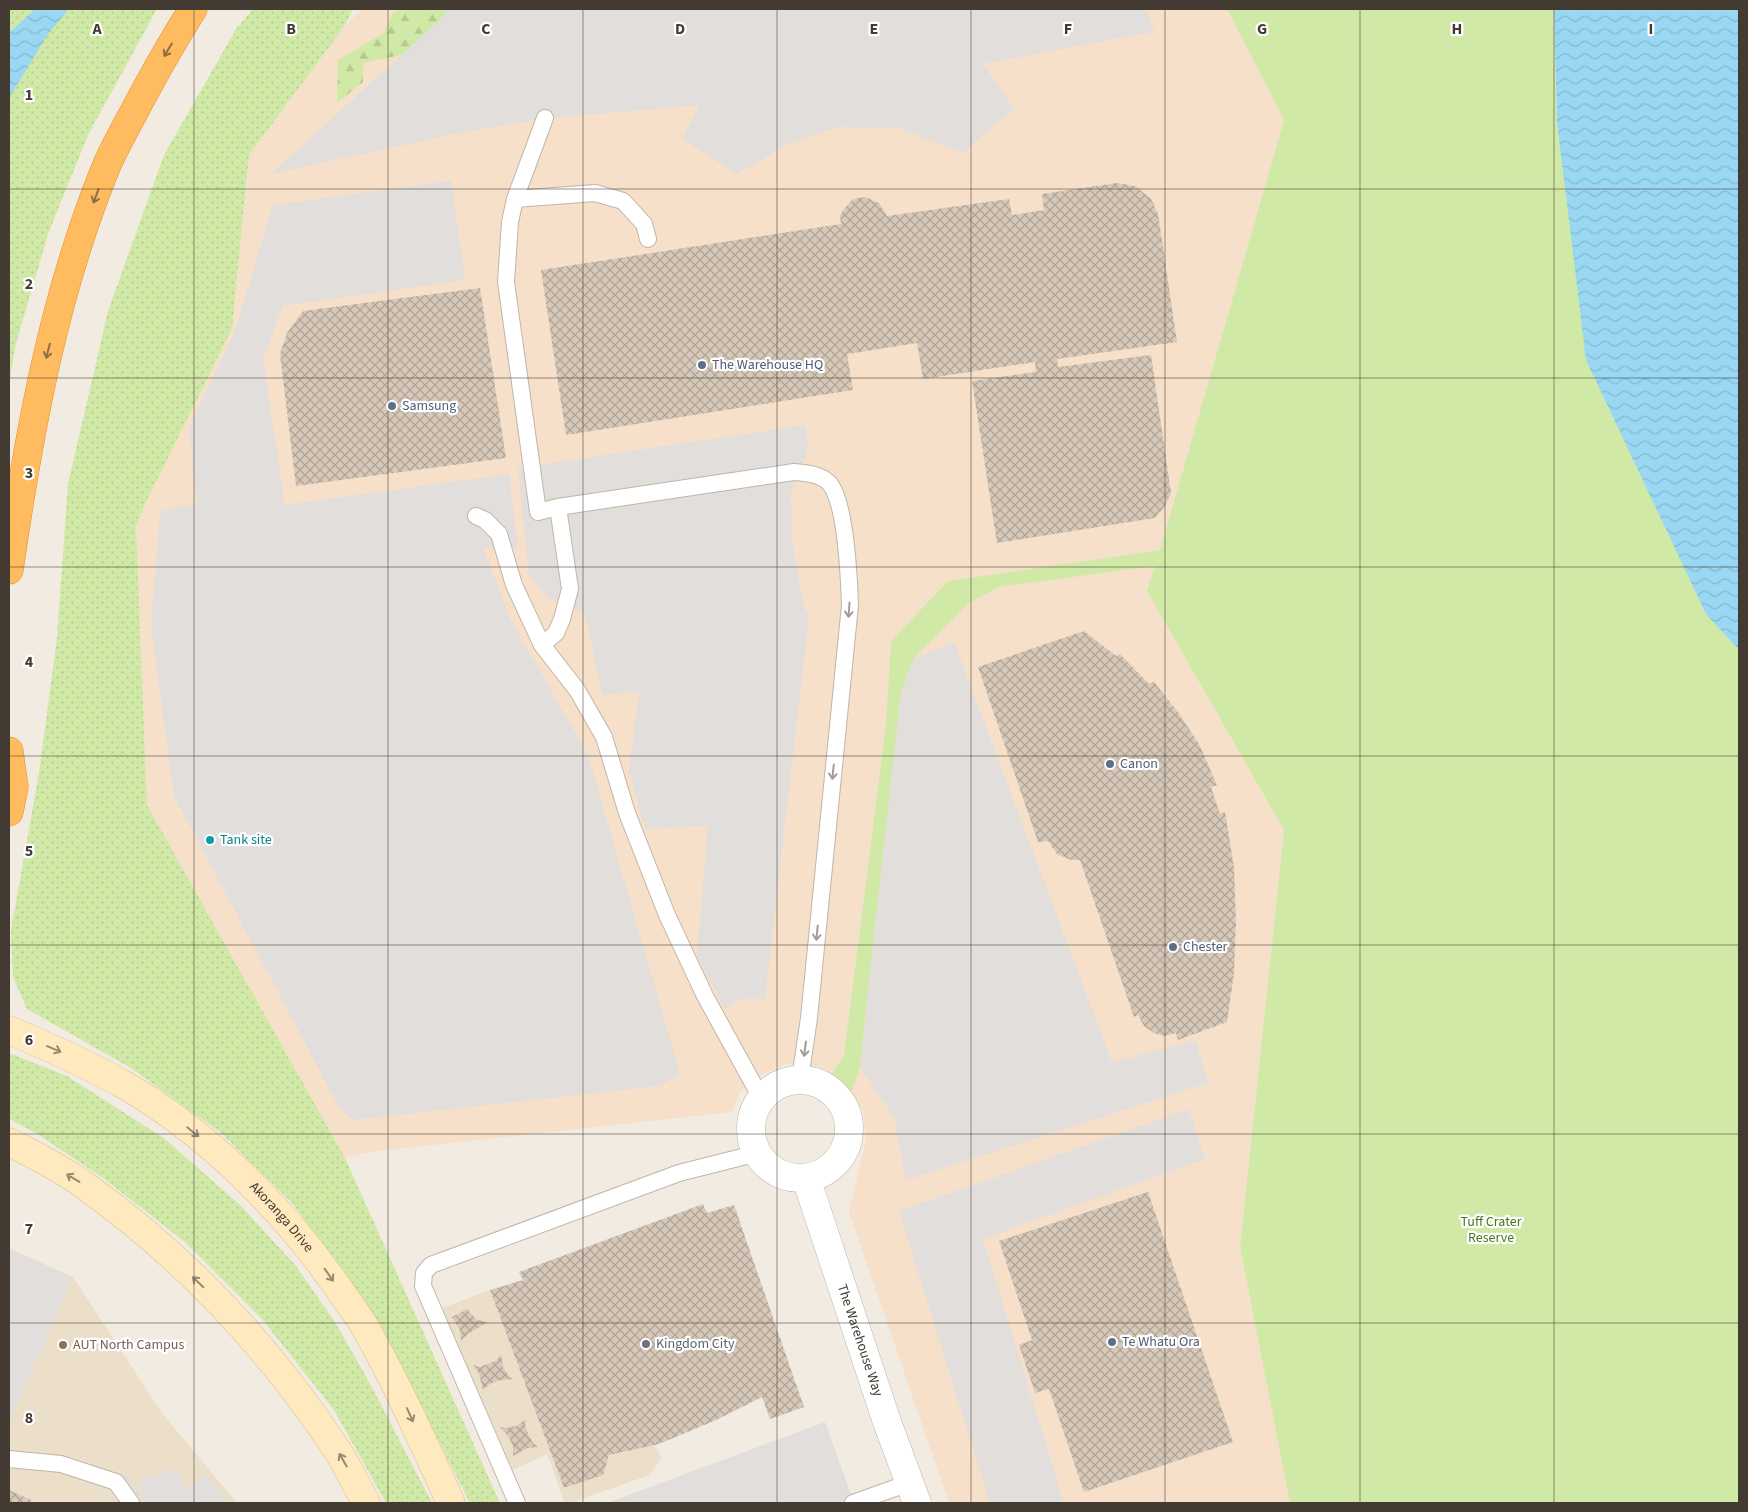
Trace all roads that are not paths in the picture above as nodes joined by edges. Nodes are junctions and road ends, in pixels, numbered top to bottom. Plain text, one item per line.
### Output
1 (193, 9) edge
2 (545, 118) dead end
3 (515, 199) junction
4 (648, 239) dead end
5 (558, 507) junction
6 (476, 516) dead end
7 (9, 570) edge
8 (542, 644) junction
9 (9, 751) edge
10 (9, 812) edge
11 (9, 1030) edge
12 (800, 1080) junction
13 (761, 1098) junction
14 (9, 1142) edge
15 (758, 1153) junction
16 (806, 1178) junction
17 (9, 1458) edge
18 (913, 1493) edge
19 (131, 1503) edge
20 (366, 1503) edge
21 (451, 1503) edge
22 (517, 1503) edge
23 (853, 1503) edge

1 -> 7 highway
2 - 3 lane
3 - 4 lane
3 - 5 lane
5 - 8 lane
5 -> 12 lane
6 - 8 lane
8 - 13 lane
9 - 10 highway
11 -> 21 main road, Akoranga Drive
12 - 13 street
12 - 16 street
13 - 15 street
20 -> 14 main road
15 - 16 street
15 - 22 lane
16 - 18 street, The Warehouse Way
17 - 19 lane
18 - 23 lane

